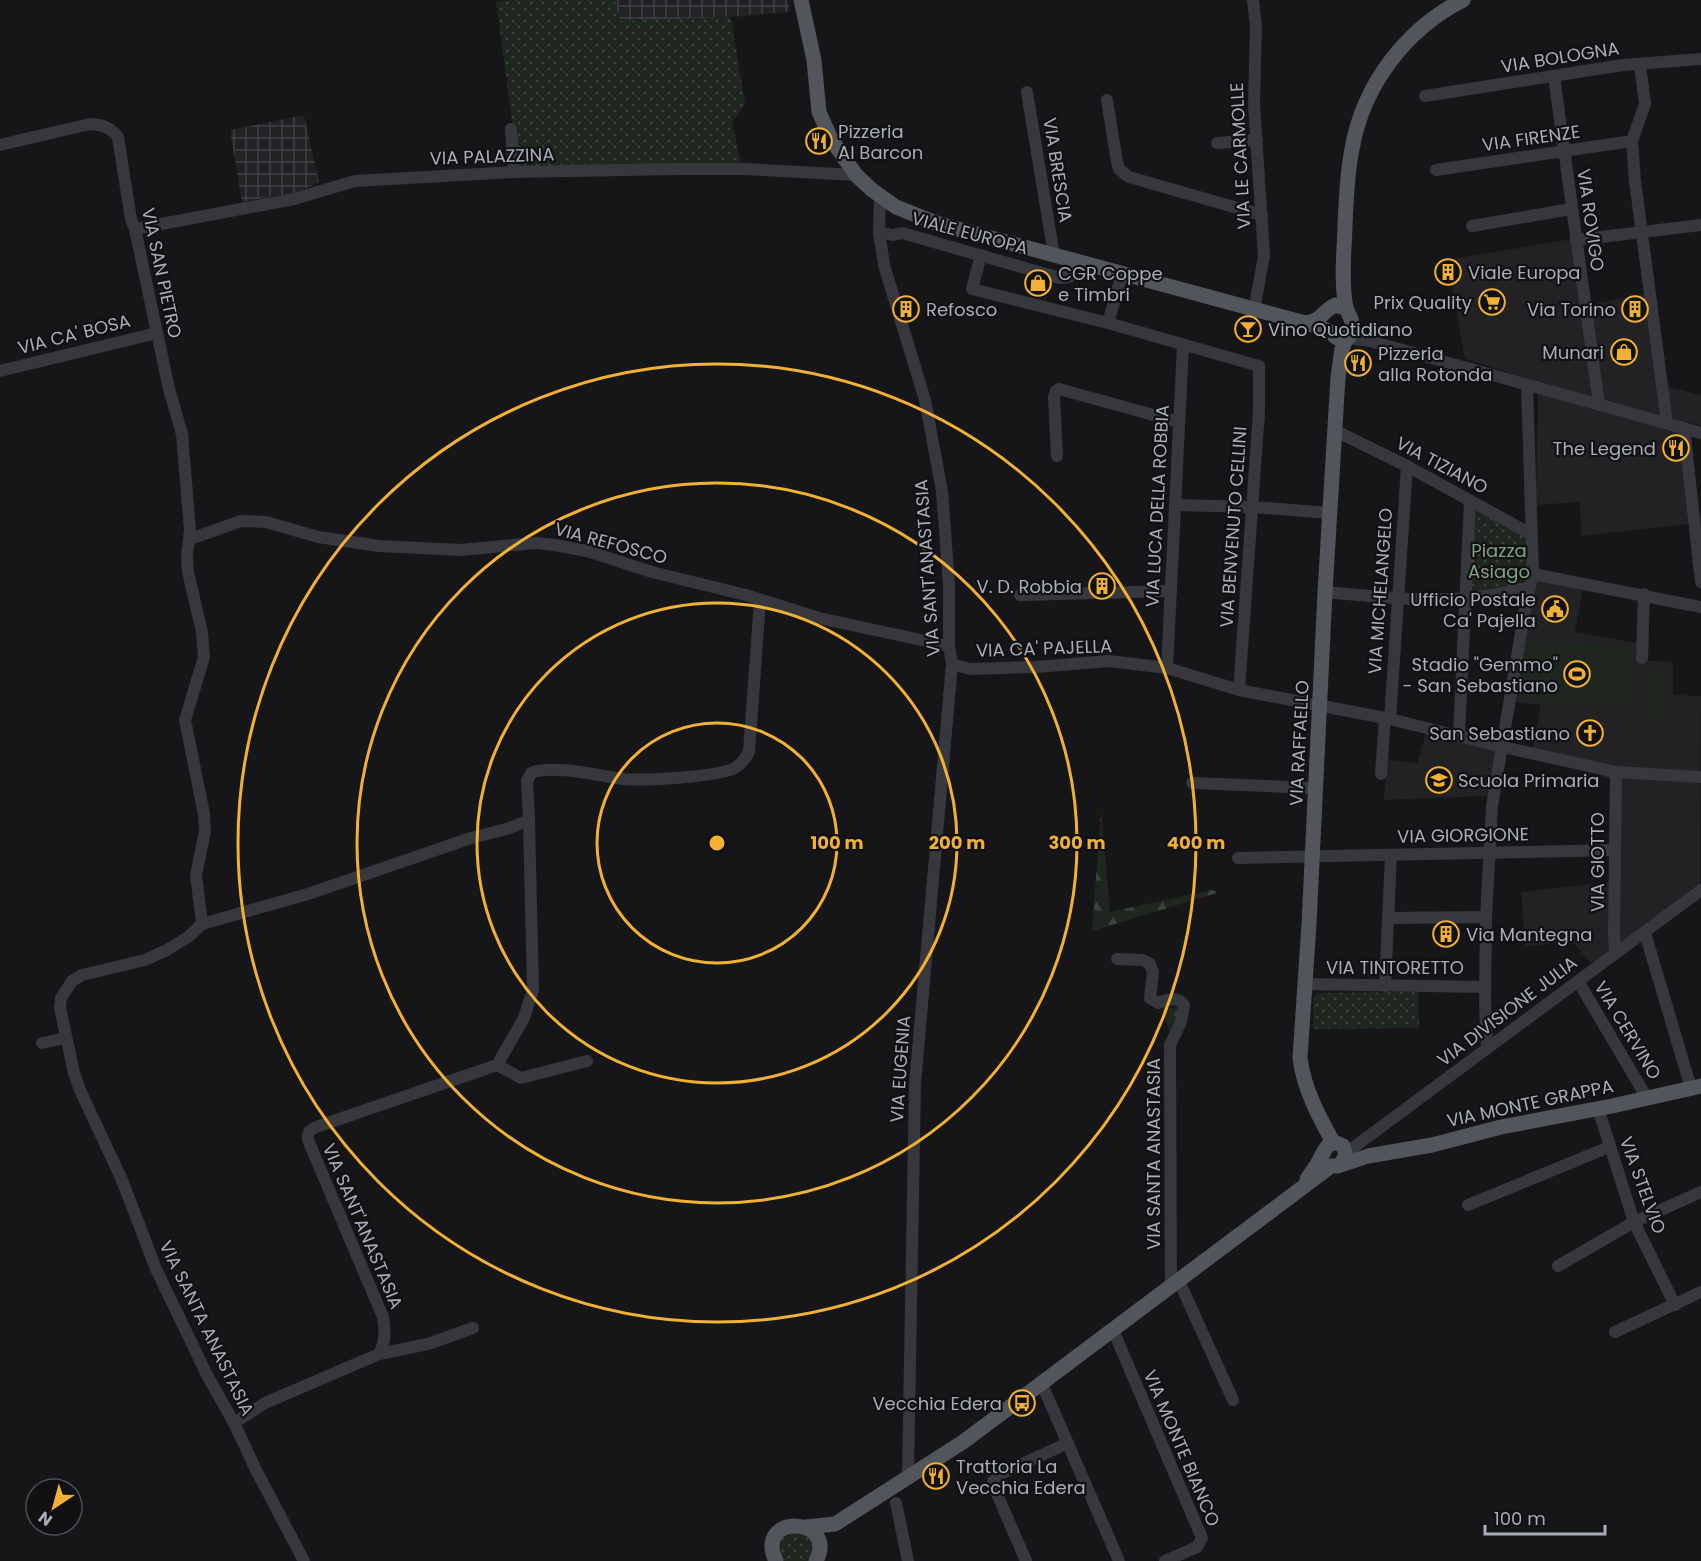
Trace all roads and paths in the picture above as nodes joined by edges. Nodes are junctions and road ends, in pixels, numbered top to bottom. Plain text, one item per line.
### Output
1 (801, 0) edge
2 (1253, 0) edge
3 (1463, 0) edge
4 (1701, 59) edge
5 (1640, 65) junction
6 (1554, 76) junction
7 (1027, 92) dead end
8 (1425, 96) dead end
9 (1107, 100) dead end
10 (511, 129) dead end
11 (1257, 140) junction
12 (1632, 141) junction
13 (1217, 143) dead end
14 (0, 145) edge
15 (1564, 152) junction
16 (1436, 170) dead end
17 (514, 172) junction
18 (856, 175) junction
19 (880, 196) junction
20 (896, 207) junction
21 (1571, 209) junction
22 (1262, 215) junction
23 (1701, 225) edge
24 (1472, 226) dead end
25 (878, 228) junction
26 (135, 229) junction
27 (1643, 233) junction
28 (1576, 240) junction
29 (981, 255) junction
30 (1054, 255) junction
31 (1076, 261) junction
32 (1122, 274) junction
33 (1342, 288) junction
34 (1346, 308) junction
35 (1254, 309) junction
36 (1328, 311) junction
37 (1108, 323) junction
38 (1304, 323) junction
39 (157, 333) junction
40 (1342, 334) junction
41 (1183, 346) junction
42 (0, 371) edge
43 (1527, 386) junction
44 (1599, 404) junction
45 (1179, 422) junction
46 (1667, 423) junction
47 (1684, 428) junction
48 (1335, 433) junction
49 (1701, 433) edge
50 (1057, 456) dead end
51 (1407, 465) junction
52 (1470, 501) junction
53 (1176, 505) junction
54 (1252, 507) junction
55 (1330, 513) junction
56 (1531, 534) junction
57 (190, 539) junction
58 (1533, 574) junction
59 (1701, 582) edge
60 (1530, 586) junction
61 (1171, 591) junction
62 (1324, 592) junction
63 (1644, 594) junction
64 (1020, 595) dead end
65 (1397, 599) junction
66 (1464, 599) junction
67 (760, 600) junction
68 (1701, 607) edge
69 (949, 645) junction
70 (1642, 658) dead end
71 (952, 664) junction
72 (1167, 668) junction
73 (1239, 690) junction
74 (1320, 706) junction
75 (1388, 718) junction
76 (1459, 735) junction
77 (1503, 747) junction
78 (1616, 772) junction
79 (1381, 774) dead end
80 (1701, 777) edge
81 (1192, 783) dead end
82 (1316, 788) junction
83 (529, 820) junction
84 (1615, 850) junction
85 (1490, 853) junction
86 (1391, 855) junction
87 (1312, 857) junction
88 (1238, 858) dead end
89 (1701, 890) edge
90 (1486, 917) junction
91 (1388, 918) junction
92 (201, 924) junction
93 (1645, 933) junction
94 (1617, 952) junction
95 (1117, 959) dead end
96 (1578, 981) junction
97 (1304, 984) junction
98 (1385, 986) junction
99 (1485, 987) junction
100 (66, 1038) junction
101 (42, 1043) dead end
102 (1487, 1049) junction
103 (587, 1060) dead end
104 (497, 1065) junction
105 (1696, 1087) edge
106 (1647, 1098) junction
107 (1598, 1108) junction
108 (1609, 1147) junction
109 (1334, 1153) junction
110 (1701, 1192) edge
111 (1468, 1204) dead end
112 (1634, 1222) junction
113 (1558, 1266) dead end
114 (1175, 1284) junction
115 (1701, 1292) edge
116 (1675, 1305) junction
117 (473, 1328) dead end
118 (1113, 1330) junction
119 (1615, 1332) dead end
120 (379, 1354) junction
121 (1041, 1382) junction
122 (1233, 1400) dead end
123 (234, 1423) junction
124 (1068, 1443) junction
125 (910, 1478) junction
126 (896, 1503) dead end
127 (835, 1524) junction
128 (806, 1527) junction
129 (772, 1546) junction
130 (818, 1557) edge
131 (304, 1561) edge
132 (762, 1561) edge
133 (776, 1561) edge
134 (908, 1561) edge
135 (1026, 1561) edge
136 (1119, 1561) edge
137 (1165, 1561) edge

1 - 18 main road, VIALE EUROPA
2 - 11 street, VIA LE CARMOLLE
3 - 33 main road
4 - 5 street, VIA BOLOGNA
5 - 6 street, VIA BOLOGNA
5 - 12 street
6 - 8 street, VIA BOLOGNA
6 - 15 street, VIA ROVIGO
7 - 30 street, VIA BRESCIA
9 - 22 street
10 - 17 street
11 - 13 street
11 - 22 street, VIA LE CARMOLLE
12 - 15 street, VIA FIRENZE
12 - 27 street
14 - 26 street, VIA SAN PIETRO
15 - 16 street, VIA FIRENZE
15 - 21 street, VIA ROVIGO
17 - 18 street, VIA PALAZZINA
17 - 26 street, VIA PALAZZINA
18 - 19 main road, VIALE EUROPA
19 - 20 main road, VIALE EUROPA
19 - 25 street, VIA SANT'ANASTASIA
20 - 25 street
20 - 30 main road, VIALE EUROPA
21 - 24 street
21 - 28 street, VIA ROVIGO
22 - 35 street, VIA LE CARMOLLE
23 - 27 street
25 - 29 street, VIALE EUROPA
25 - 69 street, VIA SANT'ANASTASIA
26 - 39 street, VIA SAN PIETRO
27 - 28 street
27 - 46 street
28 - 44 street, VIA ROVIGO
29 - 31 street, VIALE EUROPA
29 - 37 street
30 - 31 main road, VIALE EUROPA
31 - 32 main road, VIALE EUROPA
32 - 35 main road, VIALE EUROPA
32 - 37 street
33 - 34 main road
33 - 36 main road
34 - 36 main road
34 - 40 main road
35 - 38 main road, VIALE EUROPA
36 - 38 main road
36 - 40 main road
37 - 41 street
38 - 40 main road, VIALE EUROPA
39 - 42 street, VIA CA' BOSA
39 - 57 street, VIA SAN PIETRO
40 - 43 street, VIALE EUROPA
40 - 48 main road, VIA RAFFAELLO
41 - 45 street, VIA LUCA DELLA ROBBIA
41 - 54 street, VIA BENVENUTO CELLINI
43 - 44 street, VIALE EUROPA
43 - 56 street
44 - 46 street, VIALE EUROPA
45 - 50 street
45 - 53 street, VIA LUCA DELLA ROBBIA
46 - 47 street, VIALE EUROPA
47 - 49 street, VIALE EUROPA
47 - 59 street
48 - 51 street, VIA TIZIANO
48 - 55 main road, VIA RAFFAELLO
51 - 52 street, VIA TIZIANO
51 - 65 street, VIA MICHELANGELO
52 - 56 street, VIA TIZIANO
52 - 66 street
53 - 54 street
53 - 61 street, VIA LUCA DELLA ROBBIA
54 - 55 street
54 - 73 street, VIA BENVENUTO CELLINI
55 - 62 main road, VIA RAFFAELLO
56 - 58 street
57 - 67 street, VIA REFOSCO
57 - 92 street
58 - 60 street
58 - 63 street
60 - 66 street
60 - 77 street
61 - 64 street
61 - 72 street, VIA LUCA DELLA ROBBIA
62 - 65 street
62 - 74 main road, VIA RAFFAELLO
63 - 68 street
63 - 70 street
65 - 66 street
65 - 75 street, VIA MICHELANGELO
66 - 76 street
67 - 69 street, VIA REFOSCO
67 - 83 street
69 - 71 street, VIA SANT'ANASTASIA
71 - 72 street, VIA CA' PAJELLA
71 - 125 street, VIA EUGENIA
72 - 73 street, VIA CA' PAJELLA
73 - 74 street, VIA CA' PAJELLA
74 - 75 street, VIA CA' PAJELLA
74 - 82 main road, VIA RAFFAELLO
75 - 76 street, VIA CA' PAJELLA
75 - 79 street, VIA MICHELANGELO
76 - 77 street, VIA CA' PAJELLA
77 - 78 street, VIA CA' PAJELLA
77 - 85 street
78 - 80 street, VIA CA' PAJELLA
78 - 84 street, VIA GIOTTO
81 - 82 street
82 - 87 main road, VIA RAFFAELLO
83 - 92 street
83 - 104 street
84 - 85 street, VIA GIORGIONE
84 - 94 street, VIA GIOTTO
85 - 86 street, VIA GIORGIONE
85 - 90 street
86 - 87 street, VIA GIORGIONE
86 - 91 street
87 - 88 street, VIA GIORGIONE
87 - 97 main road, VIA RAFFAELLO
89 - 93 street, VIA DIVISIONE JULIA
90 - 91 street
90 - 99 street
91 - 98 street
92 - 100 street, VIA SANTA ANASTASIA
93 - 94 street, VIA DIVISIONE JULIA
93 - 105 street
94 - 96 street, VIA DIVISIONE JULIA
95 - 114 street, VIA SANTA ANASTASIA
96 - 102 street, VIA DIVISIONE JULIA
96 - 106 street, VIA CERVINO
97 - 98 street, VIA TINTORETTO
97 - 109 main road, VIA RAFFAELLO
98 - 99 street, VIA TINTORETTO
99 - 102 street
100 - 101 street
100 - 123 street, VIA SANTA ANASTASIA
102 - 109 street, VIA DIVISIONE JULIA
103 - 104 street
104 - 120 street, VIA SANT'ANASTASIA
105 - 106 main road, VIA MONTE GRAPPA
106 - 107 main road, VIA MONTE GRAPPA
107 - 108 street, VIA STELVIO
107 - 109 main road, VIA MONTE GRAPPA
108 - 111 street
108 - 112 street, VIA STELVIO
109 - 114 main road
110 - 112 street
112 - 113 street
112 - 116 street, VIA STELVIO
114 - 118 main road
114 - 122 street
115 - 116 street
116 - 119 street
117 - 120 street
118 - 121 main road
118 - 137 street, VIA MONTE BIANCO
120 - 123 street
121 - 124 street
121 - 125 main road
123 - 131 street, VIA SANTA ANASTASIA
124 - 135 street
124 - 136 street
125 - 127 main road
126 - 134 street
127 - 128 main road
127 - 130 main road
128 - 129 main road
128 - 130 main road
129 - 132 main road
129 - 133 main road

